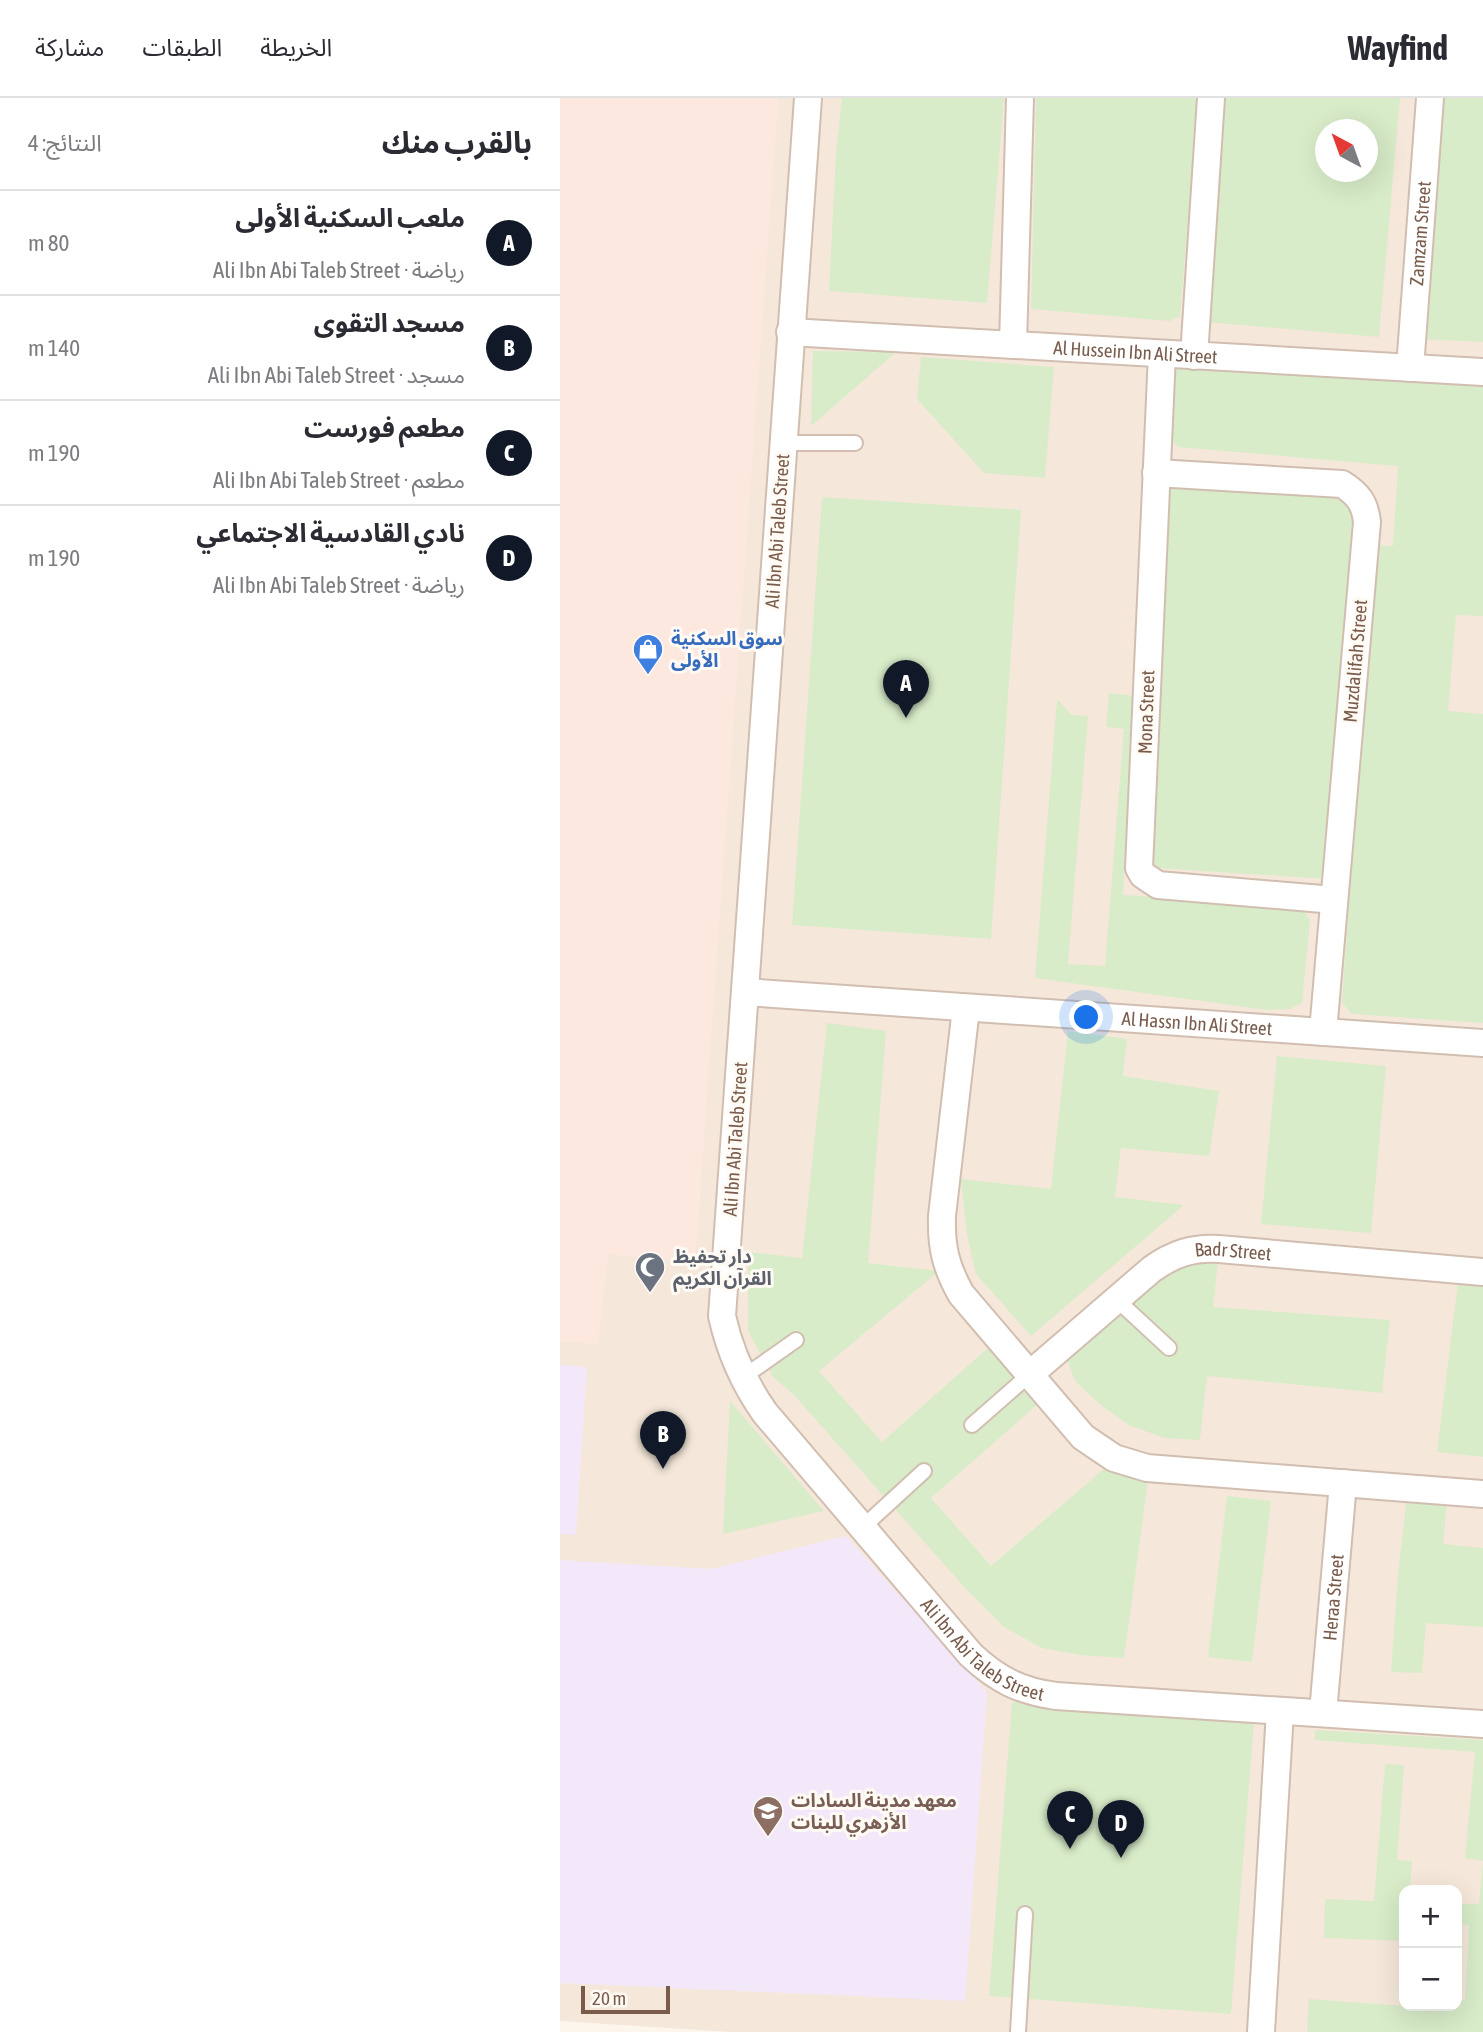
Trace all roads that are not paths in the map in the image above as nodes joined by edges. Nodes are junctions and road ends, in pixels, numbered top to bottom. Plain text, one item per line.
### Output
1 (808, 98) edge
2 (1020, 98) edge
3 (1211, 98) edge
4 (1430, 98) edge
5 (790, 332) junction
6 (1013, 345) junction
7 (1162, 354) junction
8 (1194, 356) junction
9 (1410, 368) junction
10 (1483, 372) edge
11 (783, 443) junction
12 (855, 443) dead end
13 (1156, 473) junction
14 (1334, 900) junction
15 (745, 992) junction
16 (966, 1008) junction
17 (1322, 1032) junction
18 (1483, 1043) edge
19 (1483, 1272) edge
20 (1116, 1299) junction
21 (796, 1340) dead end
22 (1169, 1348) dead end
23 (1030, 1375) junction
24 (742, 1378) junction
25 (972, 1425) dead end
26 (924, 1471) dead end
27 (1343, 1483) junction
28 (1483, 1494) edge
29 (863, 1527) junction
30 (1280, 1711) junction
31 (1323, 1713) junction
32 (1483, 1724) edge
33 (1025, 1914) dead end
34 (1018, 2032) edge
35 (1261, 2032) edge

1 - 5 street, Ali Ibn Abi Taleb Street
2 - 6 street
3 - 8 street
4 - 9 street, Zamzam Street
5 - 6 street, Al Hussein Ibn Ali Street
5 - 11 street, Ali Ibn Abi Taleb Street
6 - 7 street, Al Hussein Ibn Ali Street
7 - 8 street, Al Hussein Ibn Ali Street
7 - 13 street, Mona Street
8 - 9 street, Al Hussein Ibn Ali Street
9 - 10 street, Al Hussein Ibn Ali Street
11 - 12 lane
11 - 15 street, Ali Ibn Abi Taleb Street
13 - 14 street, Mona Street
13 - 14 street, Muzdalifah Street
14 - 17 street, Muzdalifah Street
15 - 16 street, Al Hassn Ibn Ali Street
15 - 24 street, Ali Ibn Abi Taleb Street
16 - 17 street, Al Hassn Ibn Ali Street
16 - 23 street
17 - 18 street, Al Hassn Ibn Ali Street
19 - 20 street, Badr Street
20 - 22 lane
20 - 23 street, Badr Street
21 - 24 lane
23 - 25 lane
23 - 27 street
24 - 29 street, Ali Ibn Abi Taleb Street
26 - 29 lane
27 - 28 street
27 - 31 street, Heraa Street
29 - 30 street, Ali Ibn Abi Taleb Street
30 - 31 street, Ali Ibn Abi Taleb Street
30 - 35 street
31 - 32 street, Ali Ibn Abi Taleb Street
33 - 34 lane

